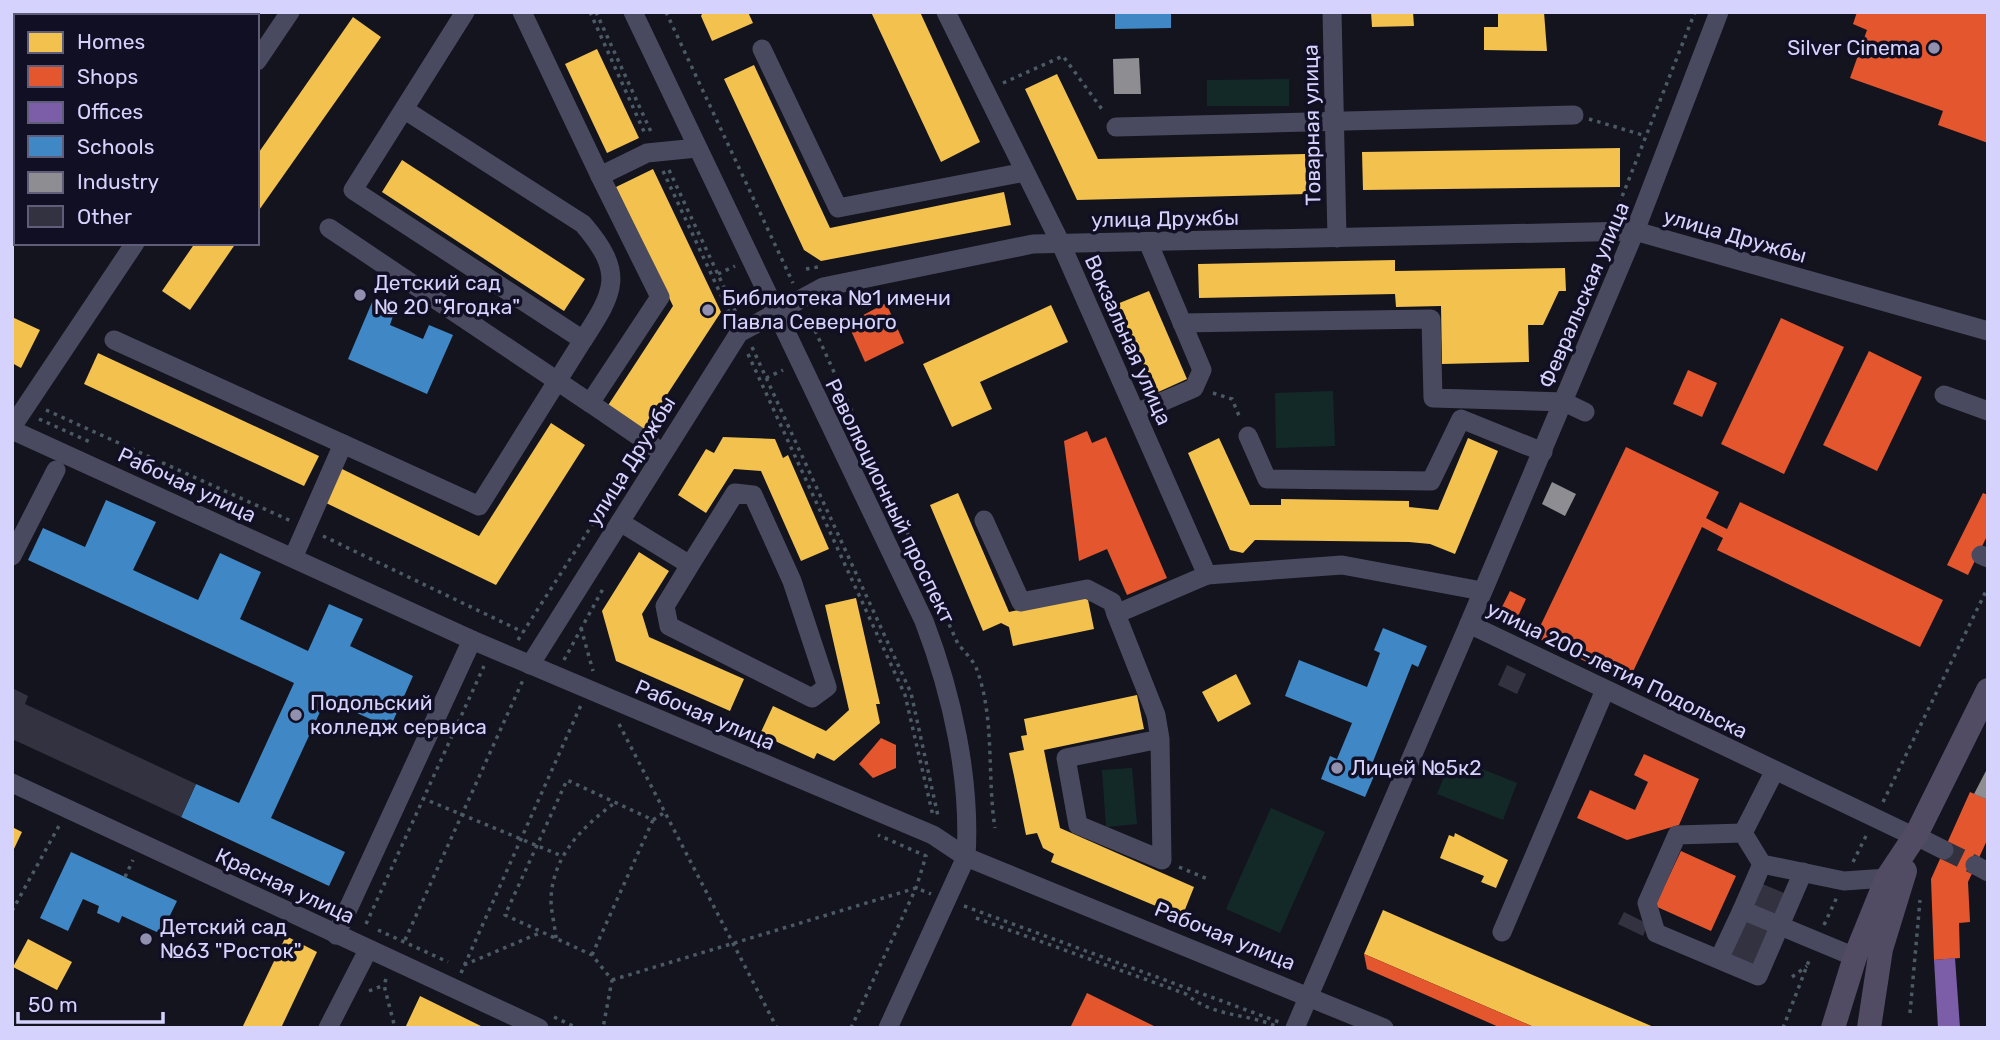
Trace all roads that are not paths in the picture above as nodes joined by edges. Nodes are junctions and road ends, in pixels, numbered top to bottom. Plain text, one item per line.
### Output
1 (290, 12) edge
2 (465, 12) edge
3 (522, 12) edge
4 (633, 12) edge
5 (946, 12) edge
6 (1332, 12) edge
7 (1719, 12) edge
8 (762, 49) dead end
9 (259, 58) edge
10 (405, 110) junction
11 (1574, 115) road end
12 (1335, 121) junction
13 (1116, 127) road end
14 (696, 148) junction
15 (1025, 172) junction
16 (600, 176) junction
17 (329, 228) dead end
18 (1635, 231) junction
19 (1337, 237) junction
20 (1148, 242) junction
21 (1061, 244) junction
22 (134, 245) edge
23 (775, 314) junction
24 (1182, 323) junction
25 (1988, 331) edge
26 (114, 340) dead end
27 (583, 340) junction
28 (558, 381) junction
29 (1944, 396) dead end
30 (1564, 401) junction
31 (590, 403) junction
32 (1988, 411) edge
33 (1585, 412) dead end
34 (1136, 413) junction
35 (12, 429) edge
36 (1248, 436) road end
37 (343, 444) junction
38 (1543, 452) junction
39 (663, 453) junction
40 (55, 470) dead end
41 (984, 520) dead end
42 (620, 522) junction
43 (12, 556) edge
44 (293, 558) junction
45 (690, 565) junction
46 (1208, 575) junction
47 (1482, 591) junction
48 (1116, 614) junction
49 (1469, 624) junction
50 (472, 640) junction
51 (527, 671) junction
52 (1605, 690) junction
53 (1988, 690) edge
54 (1160, 739) junction
55 (1774, 772) junction
56 (12, 783) edge
57 (1743, 833) junction
58 (1916, 835) junction
59 (1944, 850) tunnel mouth
60 (966, 858) junction
61 (1762, 864) junction
62 (1803, 872) junction
63 (1886, 878) junction
64 (1742, 910) junction
65 (1780, 926) junction
66 (1502, 932) dead end
67 (336, 934) junction
68 (368, 950) junction
69 (1856, 957) junction
70 (1719, 960) junction
71 (1310, 996) junction
72 (1285, 1026) edge
73 (329, 1028) edge
74 (539, 1028) edge
75 (888, 1028) edge
76 (1384, 1028) edge
77 (1833, 1028) edge
78 (1869, 1028) edge

1 - 9 street
2 - 10 street
3 - 16 street
4 - 14 street, Революционный проспект
5 - 15 street, Вокзальная улица
6 - 12 street, Товарная улица
7 - 18 street, Февральская улица
8 - 15 street
10 - 27 street
10 - 27 street
11 - 12 street
12 - 13 street
12 - 19 street, Товарная улица
14 - 16 street
14 - 23 street, Революционный проспект
15 - 21 street, Вокзальная улица
16 - 31 street
17 - 28 street
18 - 19 street, улица Дружбы
18 - 25 street, улица Дружбы
18 - 30 street, Февральская улица
19 - 20 street, улица Дружбы
20 - 21 street, улица Дружбы
20 - 24 street
21 - 23 street, улица Дружбы
21 - 34 street, Вокзальная улица
22 - 35 street
23 - 39 street, улица Дружбы
23 - 60 street, Революционный проспект
24 - 30 street
24 - 34 street
26 - 37 street
27 - 28 street
28 - 31 street
28 - 37 street
29 - 32 street
30 - 33 street
30 - 38 street, Февральская улица
31 - 39 street
34 - 46 street, Вокзальная улица
35 - 44 street, Рабочая улица
36 - 38 street
37 - 44 street
38 - 47 street, Февральская улица
39 - 42 street, улица Дружбы
40 - 43 street
41 - 48 street
42 - 45 street
42 - 51 street, улица Дружбы
44 - 50 street, Рабочая улица
45 - 45 street
46 - 47 street, улица 200-летия Подольска
46 - 48 street, улица 200-летия Подольска
47 - 49 street, улица 200-летия Подольска
48 - 54 street
49 - 52 street, улица 200-летия Подольска
49 - 71 street
50 - 51 street, Рабочая улица
50 - 67 street
51 - 60 street, Рабочая улица
52 - 55 street, улица 200-летия Подольска
52 - 66 street
53 - 58 main road
54 - 54 street
55 - 57 street
55 - 58 street, улица 200-летия Подольска
56 - 67 street, Красная улица
57 - 61 street
57 - 70 street
58 - 59 street, улица 200-летия Подольска
58 - 63 main road
58 - 78 main road
60 - 71 street, Рабочая улица
60 - 75 street, Революционный проспект
61 - 62 street
61 - 64 street
62 - 63 street
62 - 65 street
63 - 69 main road
64 - 65 street
64 - 70 street
65 - 69 street
65 - 70 street
67 - 68 street, Красная улица
68 - 73 street
68 - 74 street, Красная улица
69 - 77 main road
71 - 72 street
71 - 76 street, Рабочая улица

